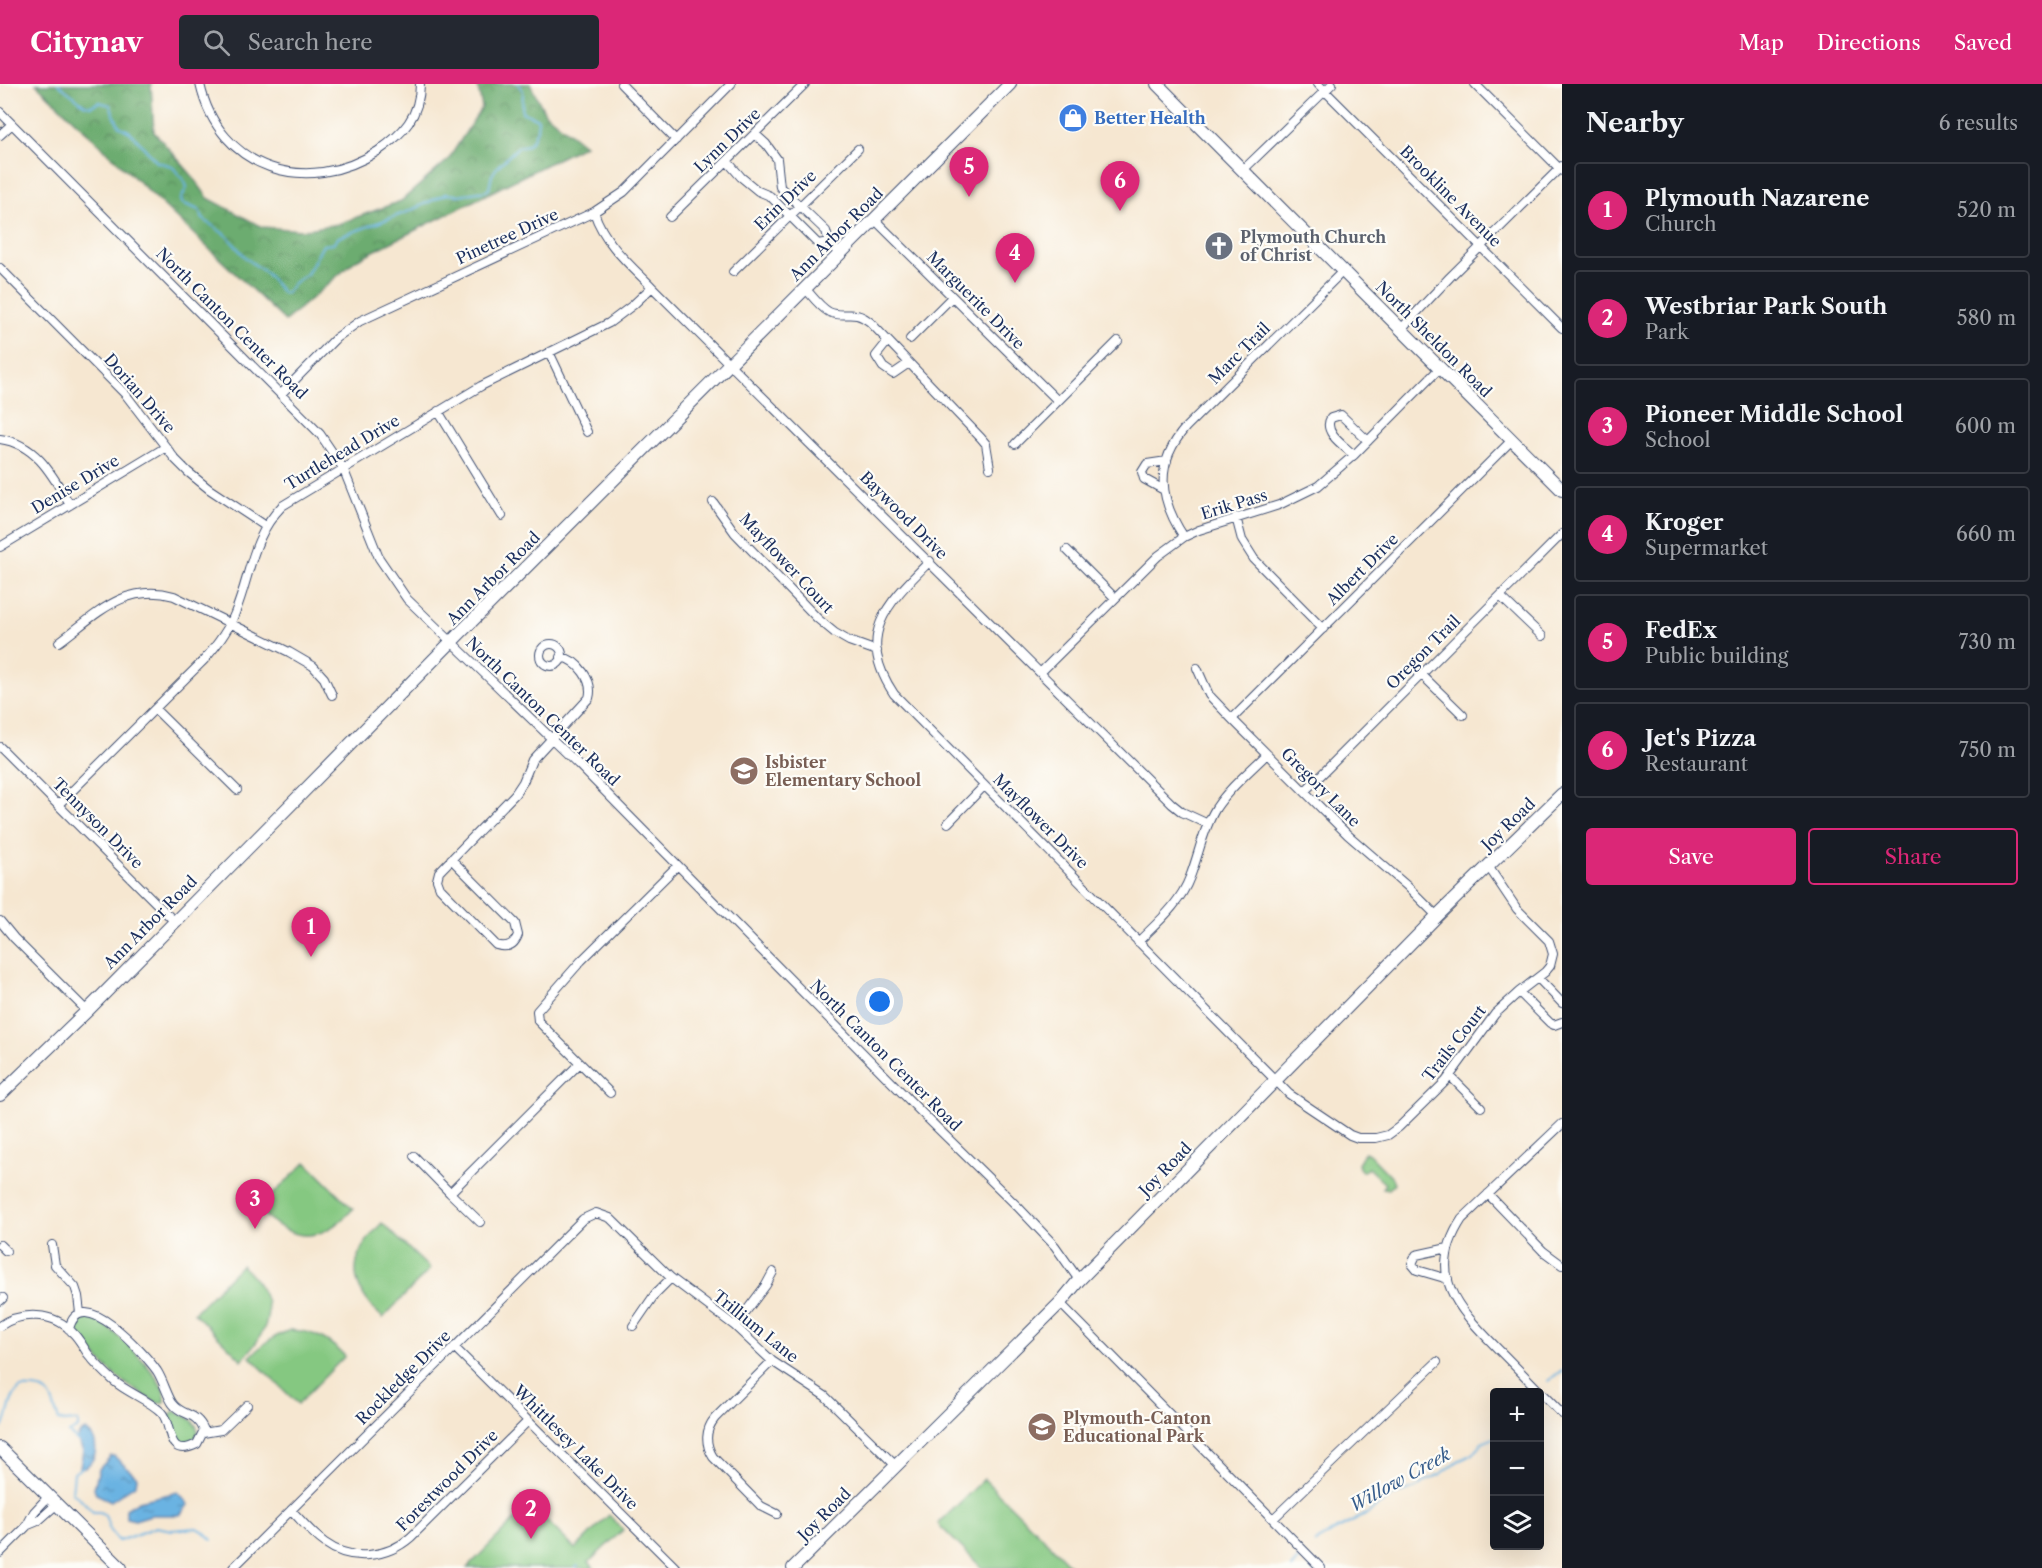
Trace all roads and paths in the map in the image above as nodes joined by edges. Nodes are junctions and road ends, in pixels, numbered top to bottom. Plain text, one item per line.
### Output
1 (200, 84) edge
2 (420, 84) edge
3 (621, 84) edge
4 (731, 84) edge
5 (805, 84) edge
6 (1010, 84) edge
7 (1157, 84) edge
8 (1475, 84) edge
9 (1325, 86) edge
10 (0, 112) edge
11 (12, 124) junction
12 (755, 134) junction
13 (0, 135) edge
14 (676, 140) junction
15 (858, 149) dead end
16 (727, 161) junction
17 (1561, 169) edge
18 (1242, 171) junction
19 (780, 187) junction
20 (770, 196) junction
21 (800, 207) junction
22 (594, 212) junction
23 (790, 216) junction
24 (670, 217) dead end
25 (874, 219) junction
26 (829, 242) junction
27 (1480, 247) junction
28 (839, 254) junction
29 (2, 272) edge
30 (733, 272) dead end
31 (1342, 272) junction
32 (652, 287) junction
33 (805, 288) junction
34 (952, 297) junction
35 (1401, 328) junction
36 (1562, 328) edge
37 (910, 339) dead end
38 (888, 341) junction
39 (1118, 341) dead end
40 (549, 352) junction
41 (909, 363) junction
42 (730, 364) junction
43 (1439, 369) junction
44 (281, 394) junction
45 (1058, 401) junction
46 (438, 411) junction
47 (587, 432) dead end
48 (0, 439) edge
49 (1512, 440) junction
50 (1368, 441) junction
51 (1015, 444) dead end
52 (166, 447) junction
53 (1354, 456) junction
54 (1167, 461) junction
55 (343, 468) junction
56 (990, 468) dead end
57 (1560, 483) edge
58 (1164, 490) junction
59 (713, 502) dead end
60 (70, 505) junction
61 (502, 516) dead end
62 (1236, 517) junction
63 (265, 526) junction
64 (1562, 534) edge
65 (1184, 537) junction
66 (0, 547) edge
67 (1067, 550) dead end
68 (930, 561) junction
69 (1500, 596) junction
70 (1115, 598) junction
71 (231, 623) junction
72 (1323, 629) junction
73 (1542, 636) dead end
74 (59, 642) dead end
75 (451, 643) junction
76 (877, 651) junction
77 (561, 657) dead end
78 (1197, 668) dead end
79 (1041, 672) junction
80 (1422, 675) junction
81 (332, 695) dead end
82 (155, 709) junction
83 (1463, 715) dead end
84 (1232, 719) junction
85 (550, 738) junction
86 (0, 747) edge
87 (1267, 754) junction
88 (984, 786) junction
89 (237, 790) dead end
90 (1305, 791) junction
91 (1562, 794) edge
92 (58, 806) junction
93 (948, 823) dead end
94 (1208, 824) junction
95 (451, 859) junction
96 (677, 866) junction
97 (1488, 866) junction
98 (1437, 916) junction
99 (0, 921) edge
100 (174, 921) junction
101 (1138, 942) junction
102 (1538, 978) junction
103 (1519, 992) junction
104 (1562, 1003) edge
105 (87, 1011) junction
106 (1562, 1022) edge
107 (580, 1063) junction
108 (1450, 1076) junction
109 (1276, 1080) junction
110 (610, 1093) dead end
111 (0, 1095) edge
112 (1480, 1107) dead end
113 (1562, 1124) edge
114 (414, 1156) dead end
115 (450, 1193) junction
116 (1488, 1194) junction
117 (596, 1213) joint
118 (480, 1222) dead end
119 (52, 1245) dead end
120 (1448, 1248) junction
121 (1562, 1265) edge
122 (773, 1272) dead end
123 (671, 1278) junction
124 (1448, 1279) junction
125 (1079, 1280) junction
126 (1060, 1303) junction
127 (80, 1313) junction
128 (0, 1326) edge
129 (633, 1326) dead end
130 (735, 1326) junction
131 (69, 1329) junction
132 (454, 1347) junction
133 (772, 1361) junction
134 (1437, 1362) dead end
135 (173, 1404) junction
136 (247, 1405) dead end
137 (162, 1413) junction
138 (1562, 1414) edge
139 (528, 1421) junction
140 (203, 1433) junction
141 (0, 1448) edge
142 (896, 1466) junction
143 (53, 1500) junction
144 (291, 1510) junction
145 (777, 1514) dead end
146 (1273, 1519) junction
147 (0, 1553) edge
148 (121, 1568) edge
149 (233, 1568) edge
150 (676, 1568) edge
151 (793, 1568) edge
152 (1321, 1568) edge

1 - 2 street
3 - 14 street
4 - 14 street, Pinetree Drive
5 - 12 street, Lynn Drive
6 - 25 main road, Ann Arbor Road
7 - 18 main road, North Sheldon Road
8 - 17 street
9 - 18 street
9 - 27 street, Brookline Avenue
10 - 11 street, North Canton Center Road
11 - 13 street
11 - 44 street, North Canton Center Road
12 - 16 street, Lynn Drive
12 - 19 street
14 - 22 street, Pinetree Drive
15 - 21 street, Erin Drive
16 - 20 street
16 - 24 street, Lynn Drive
17 - 27 street
18 - 31 main road, North Sheldon Road
19 - 20 street
19 - 21 street
20 - 23 street
21 - 23 street, Erin Drive
21 - 26 street
22 - 32 street, Baywood Drive
22 - 44 street, Pinetree Drive
23 - 26 street
23 - 30 street, Erin Drive
25 - 28 main road, Ann Arbor Road
25 - 34 street, Marguerite Drive
26 - 28 street
27 - 35 street
27 - 36 street, Brookline Avenue
28 - 33 main road, Ann Arbor Road
29 - 52 street, Dorian Drive
31 - 35 main road, North Sheldon Road
31 - 54 street, Marc Trail
32 - 40 street, Turtlehead Drive
32 - 42 street, Baywood Drive
33 - 38 street
33 - 42 main road, Ann Arbor Road
34 - 37 street
34 - 45 street, Marguerite Drive
35 - 43 main road, North Sheldon Road
38 - 41 street
38 - 41 street
39 - 45 street
40 - 46 street, Turtlehead Drive
40 - 47 street
41 - 56 street
42 - 68 street, Baywood Drive
42 - 75 main road, Ann Arbor Road
43 - 49 main road, North Sheldon Road
43 - 50 street, Erik Pass
44 - 55 street, North Canton Center Road
45 - 51 street
46 - 55 street, Turtlehead Drive
46 - 61 street
48 - 60 street
49 - 57 main road, North Sheldon Road
49 - 72 street, Albert Drive
50 - 53 street, Erik Pass
50 - 53 street
52 - 60 street, Denise Drive
52 - 63 street, Dorian Drive
53 - 62 street, Erik Pass
54 - 58 street, Marc Trail
54 - 58 street
55 - 63 street, Turtlehead Drive
55 - 75 street, North Canton Center Road
58 - 65 street, Marc Trail
59 - 76 street, Mayflower Court
60 - 66 street, Denise Drive
62 - 65 street, Erik Pass
62 - 72 street
63 - 71 street, Turtlehead Drive
64 - 69 street, Oregon Trail
65 - 70 street, Erik Pass
67 - 70 street
68 - 76 street, Mayflower Drive
68 - 79 street, Baywood Drive
69 - 73 street
69 - 80 street, Oregon Trail
70 - 79 street, Erik Pass
71 - 74 street
71 - 81 street
71 - 82 street, Turtlehead Drive
72 - 84 street, Albert Drive
75 - 85 street, North Canton Center Road
75 - 100 main road, Ann Arbor Road
76 - 88 street, Mayflower Drive
77 - 85 street
78 - 84 street, Gregory Lane
79 - 94 street, Baywood Drive
80 - 83 street
80 - 90 street, Oregon Trail
82 - 89 street
82 - 92 street, Turtlehead Drive
84 - 87 street, Gregory Lane
85 - 95 street
85 - 96 street, North Canton Center Road
86 - 92 street, Tennyson Drive
87 - 90 street, Gregory Lane
87 - 94 street
88 - 93 street
88 - 101 street, Mayflower Drive
90 - 98 street, Gregory Lane
91 - 97 main road, Joy Road
92 - 100 street, Tennyson Drive
94 - 101 street
95 - 95 street
96 - 107 street
96 - 125 street, North Canton Center Road
97 - 98 main road, Joy Road
97 - 102 street, Trails Court
98 - 109 main road, Joy Road
99 - 105 street
100 - 105 main road, Ann Arbor Road
101 - 109 street, Mayflower Drive
102 - 103 street, Trails Court
102 - 104 street
103 - 106 street
103 - 108 street, Trails Court
105 - 111 main road, Ann Arbor Road
107 - 110 street
107 - 115 street
108 - 109 street, Trails Court
108 - 112 street
109 - 125 main road, Joy Road
113 - 116 street
114 - 115 street
115 - 118 street
116 - 120 street
116 - 121 street
117 - 123 street, Trillium Lane
117 - 132 street, Rockledge Drive
119 - 127 street
120 - 124 street
120 - 124 street
122 - 130 street
123 - 129 street
123 - 130 street, Trillium Lane
124 - 138 street
125 - 126 main road, Joy Road
126 - 142 main road, Joy Road
126 - 146 street
127 - 131 street
127 - 135 street
128 - 131 street
130 - 133 street, Trillium Lane
131 - 137 street
132 - 139 street, Whittlesey Lake Drive
132 - 144 street, Rockledge Drive
133 - 142 street, Trillium Lane
133 - 145 street
134 - 146 street
135 - 137 street
135 - 140 street
136 - 140 street
137 - 140 street
139 - 144 street, Forestwood Drive
139 - 150 street, Whittlesey Lake Drive
141 - 143 main road
142 - 151 main road, Joy Road
143 - 147 street
143 - 148 main road
144 - 149 street, Rockledge Drive
146 - 152 street

